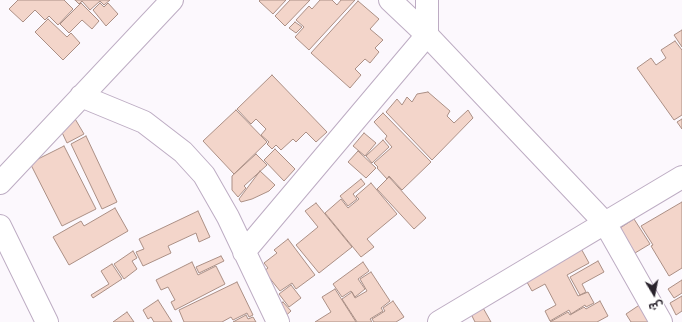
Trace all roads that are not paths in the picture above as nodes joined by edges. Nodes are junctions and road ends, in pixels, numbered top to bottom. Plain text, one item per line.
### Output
1 (172, 0) edge
2 (390, 0) edge
3 (426, 0) edge
4 (427, 35) junction
5 (82, 96) junction
6 (682, 177) edge
7 (0, 183) edge
8 (605, 223) junction
9 (0, 226) edge
10 (244, 252) junction
11 (47, 322) edge
12 (278, 322) edge
13 (439, 322) edge
14 (661, 322) edge

1 - 5 street
2 - 4 street
3 - 4 street
4 - 8 street
4 - 10 street
5 - 7 street
5 - 10 street
6 - 8 street
8 - 13 street
8 - 14 street
9 - 11 street
10 - 12 street

